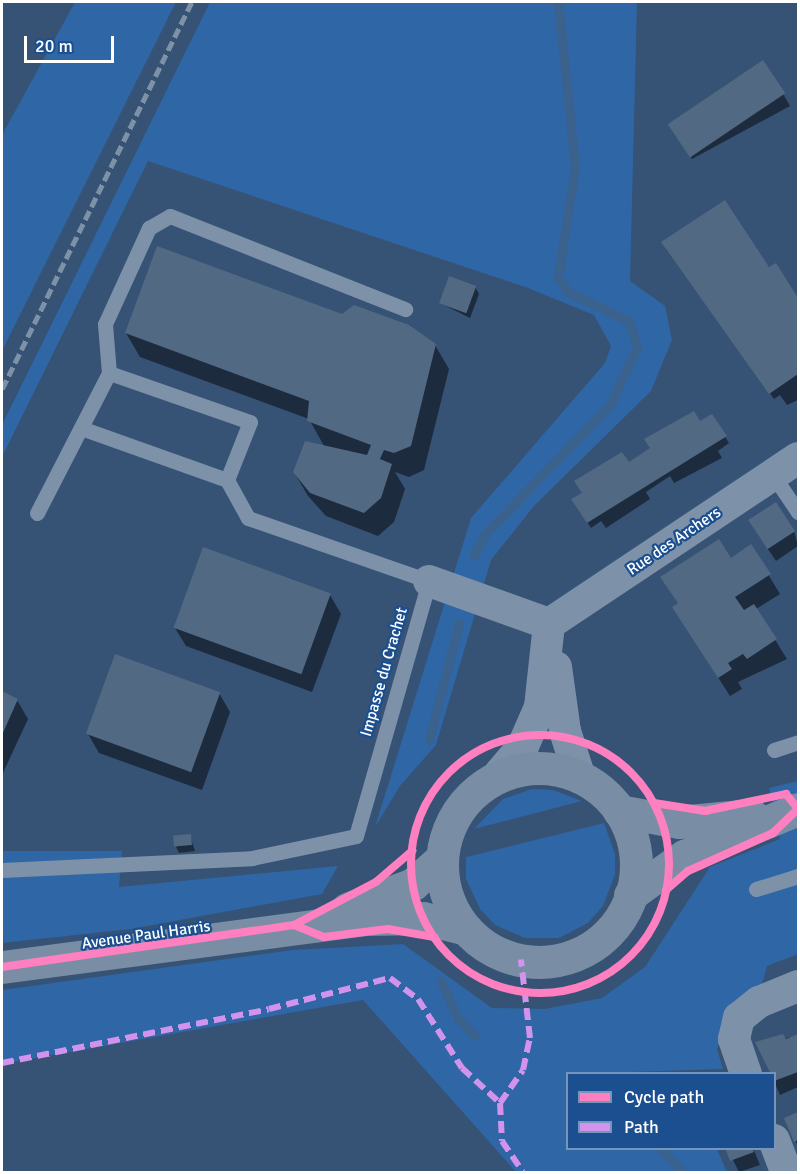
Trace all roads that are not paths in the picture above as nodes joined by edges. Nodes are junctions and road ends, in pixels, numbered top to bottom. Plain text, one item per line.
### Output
1 (405, 309) dead end
2 (109, 373) junction
3 (81, 428) junction
4 (786, 466) edge
5 (227, 480) junction
6 (798, 512) edge
7 (37, 513) dead end
8 (429, 581) junction
9 (549, 624) junction
10 (798, 742) edge
11 (774, 750) dead end
12 (496, 778) junction
13 (580, 778) junction
14 (798, 809) edge
15 (619, 811) junction
16 (442, 858) junction
17 (2, 870) edge
18 (798, 876) edge
19 (756, 889) dead end
20 (630, 895) junction
21 (294, 925) junction
22 (466, 929) junction
23 (2, 966) edge
24 (798, 986) edge
25 (745, 1072) edge
26 (776, 1146) edge
27 (786, 1173) edge

1 - 2 lane
2 - 3 lane
2 - 5 lane
3 - 5 lane
3 - 7 lane
4 - 6 lane
4 - 9 street, Rue des Archers
5 - 8 lane
8 - 9 street
8 - 17 lane, Impasse du Crachet
9 - 12 street
9 - 13 street
10 - 11 lane
12 - 13 main road, Avenue Paul Harris
12 - 16 main road, Avenue Paul Harris
13 - 15 main road, Avenue Paul Harris
14 - 15 main road, Avenue Paul Harris
14 - 20 main road, Avenue Paul Harris
15 - 20 main road, Avenue Paul Harris
16 - 21 main road, Avenue Paul Harris
16 - 22 main road, Avenue Paul Harris
18 - 19 lane
20 - 22 main road, Avenue Paul Harris
21 - 22 main road, Avenue Paul Harris
21 - 23 main road, Avenue Paul Harris
24 - 25 street
26 - 27 street

